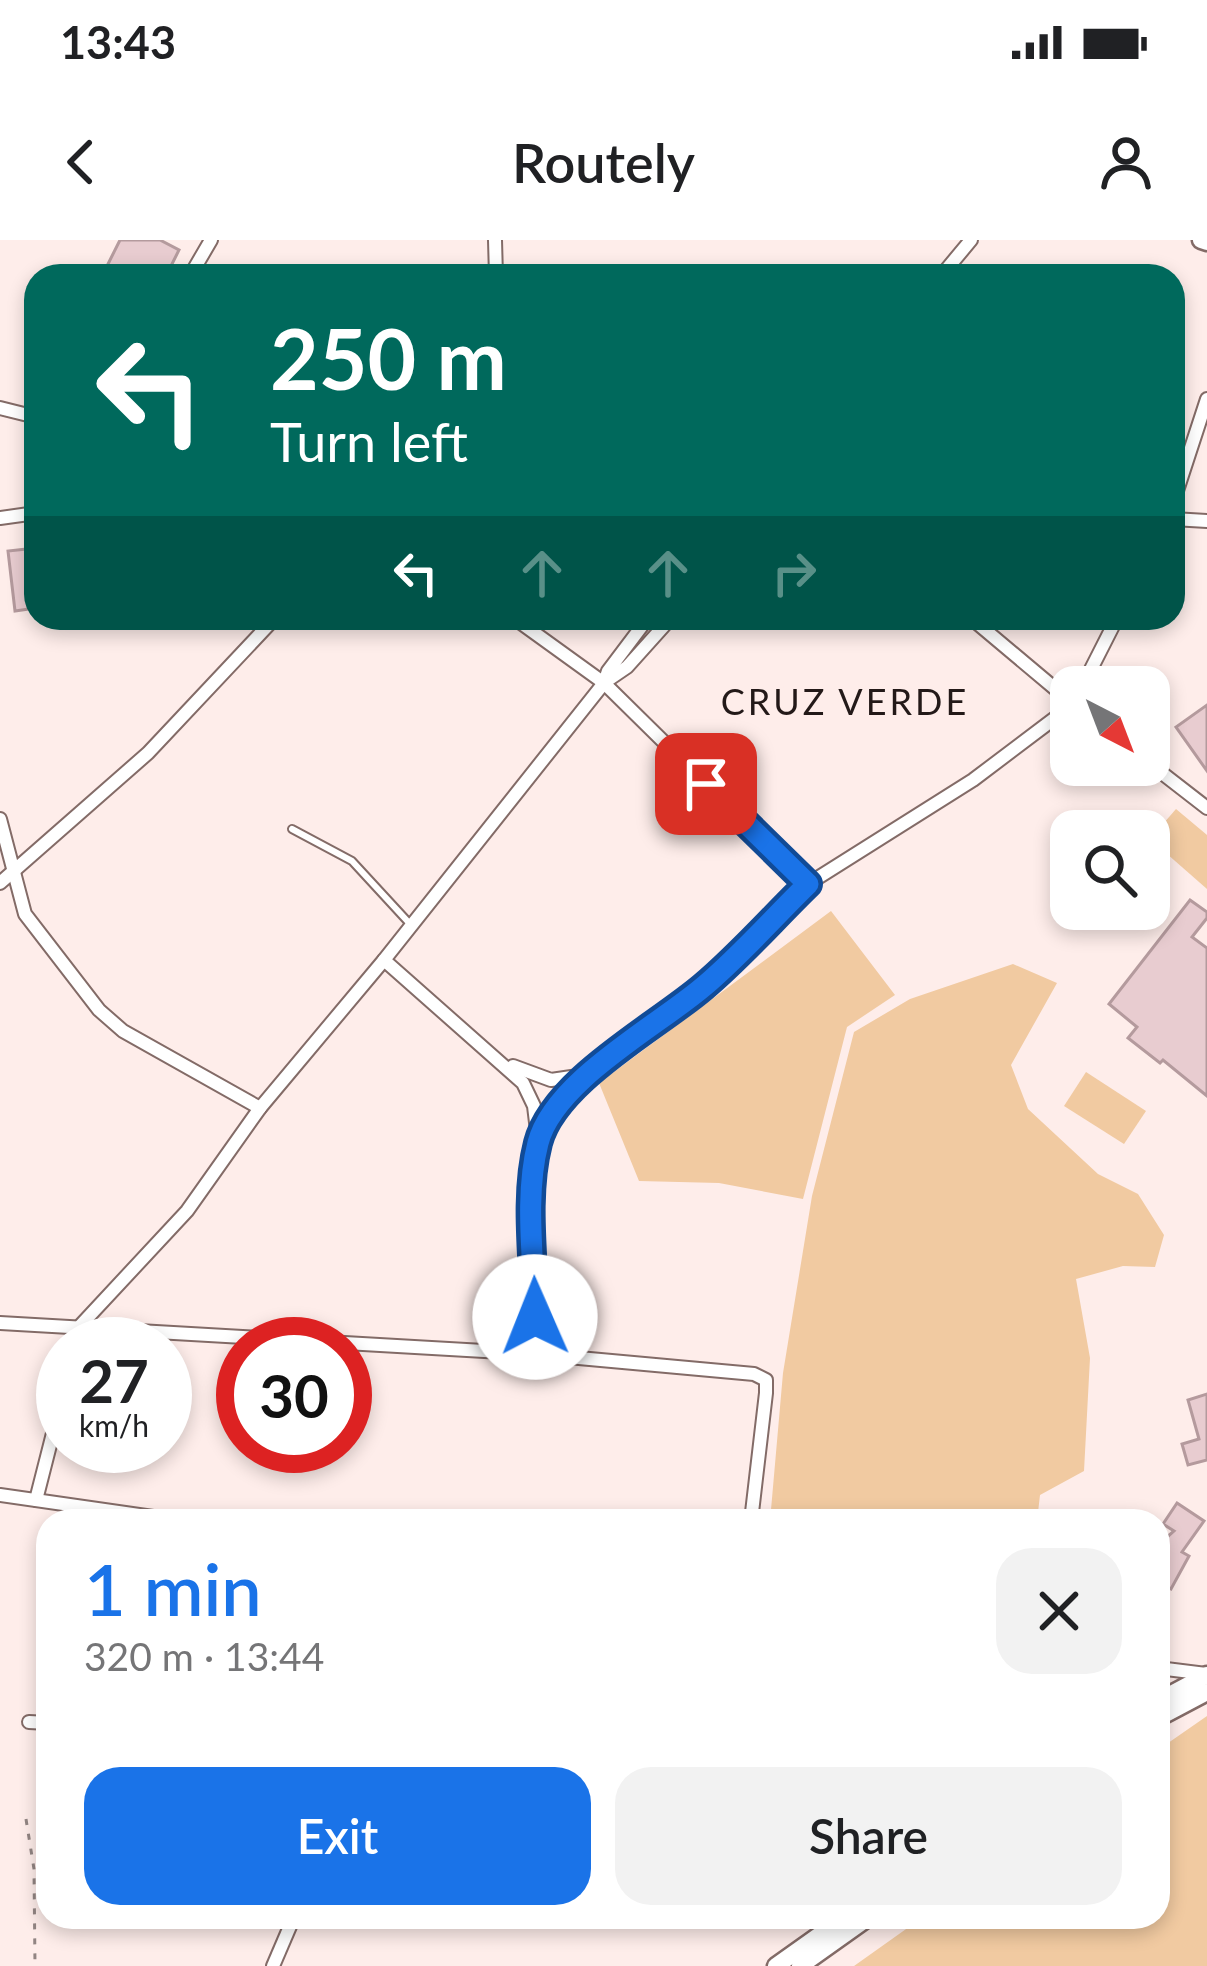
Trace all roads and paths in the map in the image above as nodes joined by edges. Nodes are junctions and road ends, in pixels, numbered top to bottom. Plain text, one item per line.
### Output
1 (971, 240) edge
2 (951, 264) edge
3 (1207, 399) edge
4 (1185, 466) edge
5 (263, 630) edge
6 (531, 630) edge
7 (639, 630) edge
8 (660, 630) edge
9 (985, 630) edge
10 (1111, 630) edge
11 (1093, 666) edge
12 (604, 683) junction
13 (1050, 686) edge
14 (1050, 720) edge
15 (1170, 779) edge
16 (1207, 808) edge
17 (0, 819) edge
18 (292, 829) dead end
19 (14, 870) junction
20 (0, 883) edge
21 (808, 884) junction
22 (411, 925) junction
23 (384, 960) junction
24 (499, 1058) junction
25 (592, 1073) junction
26 (260, 1108) junction
27 (538, 1142) junction
28 (89, 1317) edge
29 (0, 1323) edge
30 (36, 1325) edge
31 (192, 1334) edge
32 (535, 1354) junction
33 (43, 1473) edge
34 (0, 1495) edge
35 (36, 1500) junction
36 (98, 1509) edge
37 (752, 1509) edge
38 (1170, 1670) edge
39 (1207, 1675) edge
40 (1207, 1692) edge
41 (1170, 1695) edge
42 (1170, 1712) edge
43 (29, 1722) dead end
44 (36, 1722) edge
45 (26, 1819) dead end
46 (289, 1929) edge
47 (828, 1929) edge
48 (852, 1929) edge
49 (35, 1966) edge
50 (273, 1966) edge
51 (776, 1966) edge
52 (800, 1966) edge

1 - 2 street
3 - 4 street
5 - 19 street
6 - 12 street
7 - 12 street
8 - 12 street
9 - 13 street
10 - 11 street
12 - 21 street
12 - 22 street
14 - 21 street
15 - 16 street
17 - 19 street
18 - 22 lane
19 - 20 street
19 - 26 street
21 - 25 street
22 - 23 street
23 - 24 street
23 - 26 street
24 - 25 street
24 - 27 street
25 - 27 street
26 - 28 street
27 - 32 street
29 - 30 street
31 - 32 street
32 - 37 street
33 - 35 street
34 - 35 street
35 - 36 street
38 - 39 street
39 - 41 street
40 - 42 street
43 - 44 street
45 - 49 path
46 - 50 street
47 - 51 street
48 - 52 street

